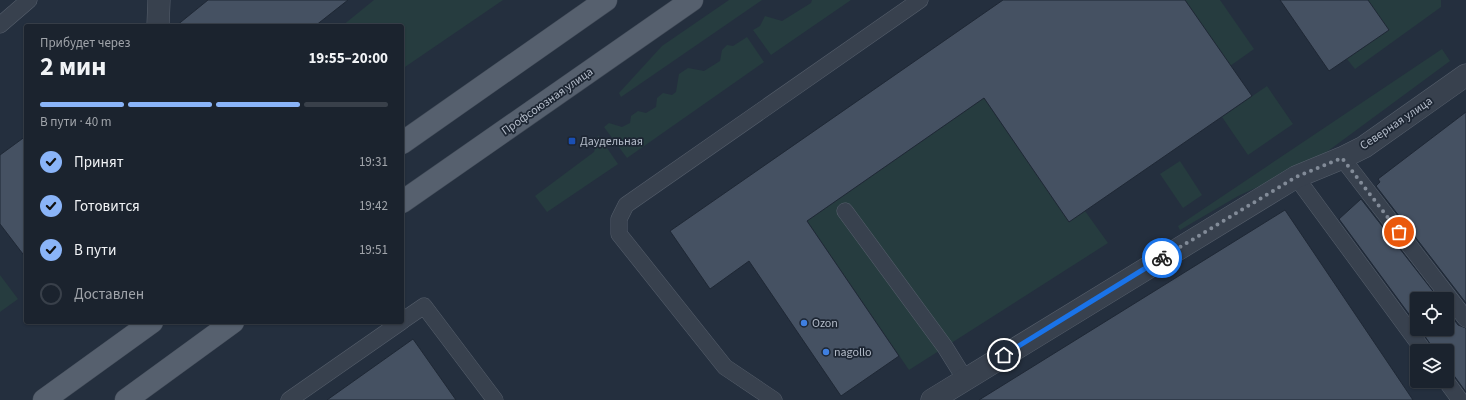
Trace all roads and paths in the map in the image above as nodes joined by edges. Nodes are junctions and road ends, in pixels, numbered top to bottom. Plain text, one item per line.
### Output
1 (29, 0) edge
2 (159, 0) edge
3 (606, 0) edge
4 (692, 0) edge
5 (920, 0) edge
6 (158, 24) edge
7 (0, 25) edge
8 (1466, 75) edge
9 (404, 142) edge
10 (1342, 158) junction
11 (1296, 177) junction
12 (404, 201) edge
13 (845, 211) dead end
14 (1466, 319) edge
15 (404, 320) edge
16 (149, 324) edge
17 (231, 324) edge
18 (398, 324) edge
19 (1419, 344) edge
20 (965, 379) junction
21 (1451, 388) edge
22 (44, 400) edge
23 (126, 400) edge
24 (289, 400) edge
25 (496, 400) edge
26 (774, 400) edge
27 (932, 400) edge
28 (1460, 400) edge

1 - 7 lane
2 - 6 street
3 - 9 main road
4 - 12 main road, Профсоюзная улица
5 - 26 lane
8 - 10 street, Северная улица
10 - 11 street, Северная улица
10 - 14 lane
11 - 19 lane
11 - 20 street, Северная улица
13 - 20 lane
15 - 25 lane
16 - 22 main road
17 - 23 main road
18 - 24 lane
20 - 27 street, Северная улица
21 - 28 lane

